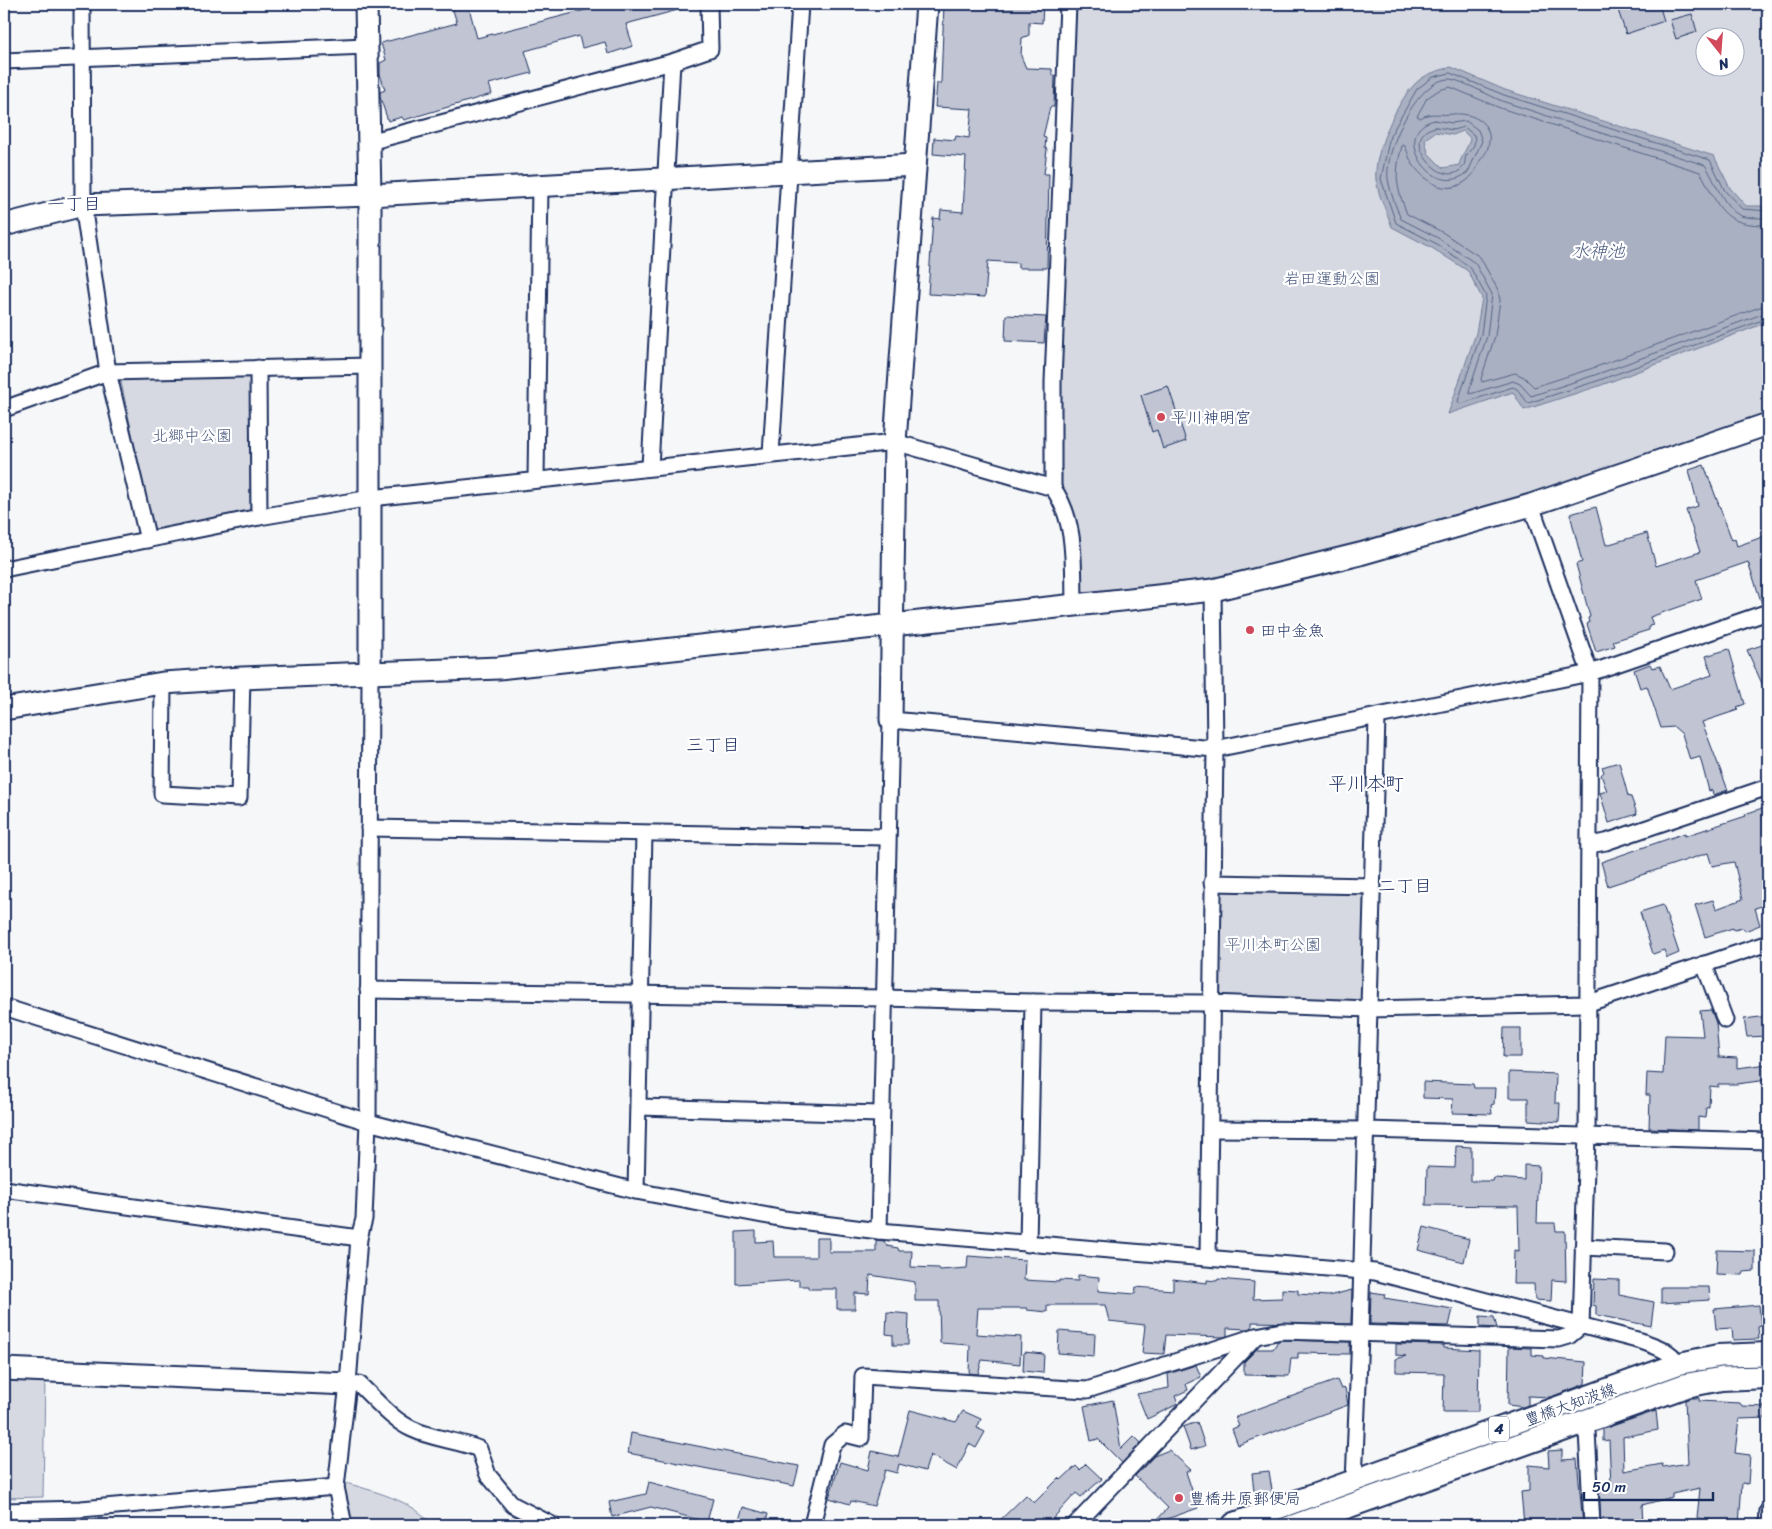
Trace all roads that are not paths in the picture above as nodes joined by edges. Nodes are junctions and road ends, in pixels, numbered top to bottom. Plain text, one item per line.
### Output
1 (82, 4) edge
2 (366, 4) edge
3 (709, 4) edge
4 (800, 4) edge
5 (927, 4) edge
6 (1068, 4) edge
7 (366, 46) junction
8 (84, 57) junction
9 (4, 61) edge
10 (672, 62) junction
11 (369, 142) junction
12 (915, 165) junction
13 (790, 172) junction
14 (668, 179) junction
15 (540, 185) junction
16 (370, 195) junction
17 (83, 205) junction
18 (4, 225) edge
19 (370, 366) junction
20 (258, 368) junction
21 (108, 372) junction
22 (4, 409) edge
23 (1768, 424) edge
24 (895, 442) junction
25 (771, 454) junction
26 (650, 467) junction
27 (536, 479) junction
28 (1053, 488) junction
29 (371, 498) junction
30 (1532, 505) junction
31 (259, 517) junction
32 (148, 540) junction
33 (4, 569) edge
34 (1213, 590) junction
35 (1074, 606) junction
36 (1768, 612) edge
37 (891, 626) junction
38 (370, 672) junction
39 (1590, 673) junction
40 (242, 678) junction
41 (163, 683) junction
42 (4, 709) edge
43 (1377, 717) junction
44 (891, 720) junction
45 (1214, 749) junction
46 (1768, 787) edge
47 (369, 828) junction
48 (644, 834) junction
49 (888, 837) junction
50 (1589, 844) junction
51 (1212, 883) junction
52 (1373, 886) junction
53 (1768, 942) edge
54 (1704, 964) junction
55 (368, 990) junction
56 (641, 995) junction
57 (884, 998) junction
58 (1032, 1002) junction
59 (1210, 1003) junction
60 (1586, 1004) junction
61 (4, 1007) edge
62 (1369, 1009) junction
63 (1725, 1020) dead end
64 (639, 1107) junction
65 (880, 1114) junction
66 (368, 1122) junction
67 (1210, 1129) junction
68 (1366, 1130) junction
69 (1587, 1136) junction
70 (1768, 1141) edge
71 (4, 1189) edge
72 (636, 1191) junction
73 (879, 1231) junction
74 (358, 1238) junction
75 (1028, 1244) junction
76 (1583, 1248) junction
77 (1665, 1251) dead end
78 (1208, 1257) junction
79 (1362, 1270) junction
80 (1581, 1326) junction
81 (1360, 1334) junction
82 (1256, 1336) junction
83 (1768, 1355) edge
84 (4, 1369) edge
85 (1683, 1375) junction
86 (1768, 1376) edge
87 (348, 1384) junction
88 (1585, 1409) junction
89 (1354, 1482) junction
90 (336, 1487) junction
91 (4, 1511) edge
92 (1768, 1511) edge
93 (344, 1525) edge
94 (552, 1525) edge
95 (812, 1525) edge
96 (1075, 1525) edge
97 (1235, 1525) edge
98 (1293, 1525) edge
99 (1592, 1525) edge
100 (1767, 1525) edge

1 - 8 street
2 - 7 street
3 - 10 street
4 - 13 street
5 - 12 street
6 - 28 street
7 - 8 street
7 - 11 street
8 - 9 street
8 - 17 street
10 - 11 street
10 - 14 street
11 - 16 street
12 - 13 street
12 - 24 street
13 - 14 street
13 - 25 street
14 - 15 street
14 - 26 street
15 - 16 street
15 - 27 street
16 - 17 street
16 - 19 street
17 - 18 street
17 - 21 street
19 - 20 street
19 - 29 street
20 - 21 street
20 - 31 street
21 - 22 street
21 - 32 street
23 - 30 street
24 - 25 street
24 - 28 street
24 - 37 street
25 - 26 street
26 - 27 street
27 - 29 street
28 - 35 street
29 - 31 street
29 - 38 street
30 - 34 street
30 - 39 street
31 - 32 street
32 - 33 street
34 - 35 street
34 - 45 street
35 - 37 street
36 - 39 street
37 - 38 street
37 - 44 street
38 - 40 street
38 - 47 street
39 - 43 street
39 - 50 street
40 - 41 street
40 - 41 street
41 - 42 street
43 - 45 street
43 - 52 street
44 - 45 street
44 - 49 street
45 - 51 street
46 - 50 street
47 - 48 street
47 - 55 street
48 - 49 street
48 - 56 street
49 - 57 street
50 - 60 street
51 - 52 street
51 - 59 street
52 - 62 street
53 - 54 street
54 - 60 street
54 - 63 street
55 - 56 street
55 - 66 street
56 - 57 street
56 - 64 street
57 - 58 street
57 - 65 street
58 - 59 street
58 - 75 street
59 - 62 street
59 - 67 street
60 - 62 street
60 - 69 street
61 - 66 street
62 - 68 street
64 - 65 street
64 - 72 street
65 - 73 street
66 - 72 street
66 - 74 street
67 - 68 street
67 - 78 street
68 - 69 street
68 - 79 street
69 - 70 street
69 - 76 street
71 - 74 street
72 - 73 street
73 - 75 street
74 - 87 street
75 - 78 street
76 - 77 street
76 - 80 street
78 - 79 street
79 - 80 street
79 - 81 street
80 - 81 street
80 - 85 street
81 - 82 street
81 - 89 street
82 - 95 street
82 - 96 street
83 - 85 main road, 豊橋大知波線 / 4
84 - 87 street
85 - 86 main road, 豊橋大知波線 / 4
85 - 88 main road, 豊橋大知波線 / 4
87 - 90 street
87 - 94 street
88 - 89 main road, 豊橋大知波線 / 4
88 - 98 main road, 豊橋大知波線 / 4
88 - 99 street
89 - 97 main road, 豊橋大知波線 / 4
90 - 91 street
90 - 93 street
92 - 100 street

